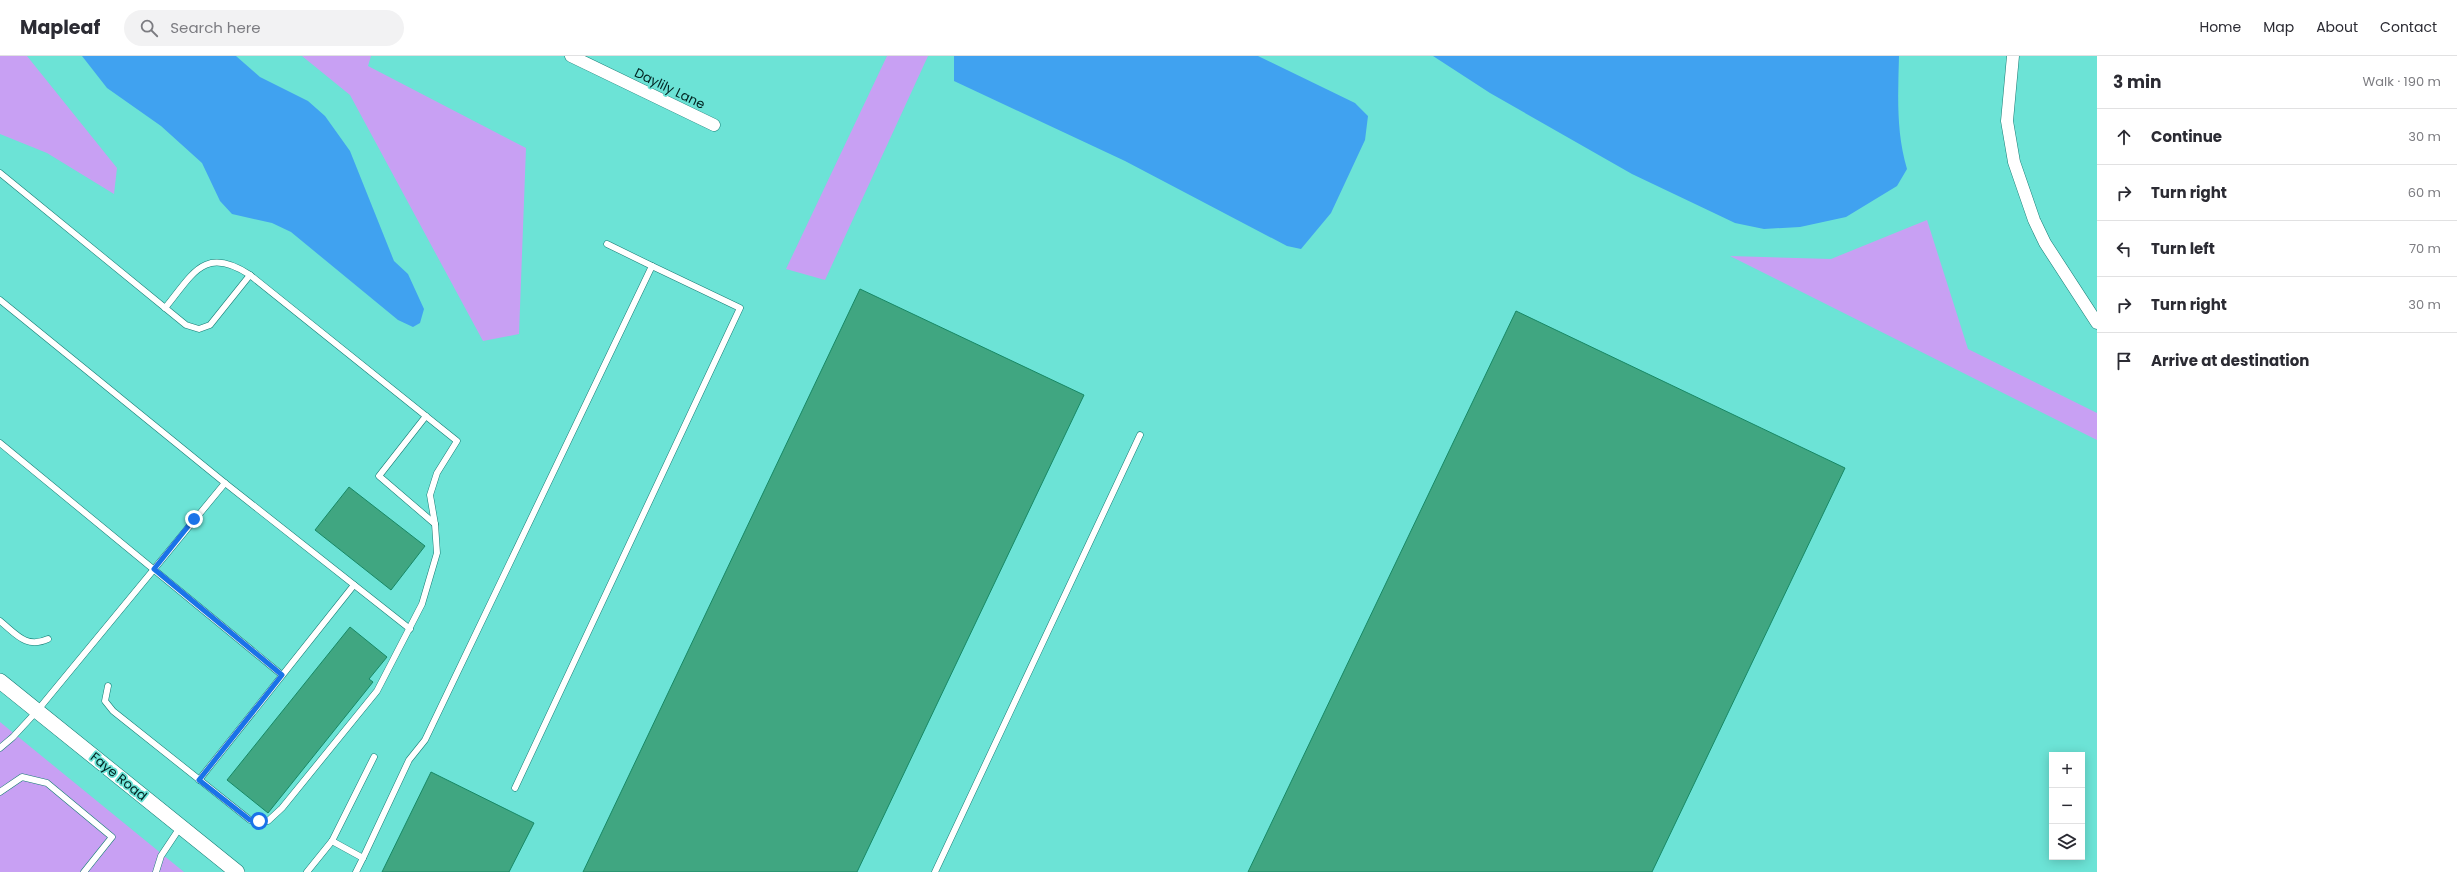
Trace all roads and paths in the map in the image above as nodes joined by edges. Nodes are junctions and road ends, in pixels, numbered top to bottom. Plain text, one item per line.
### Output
1 (571, 56) edge
2 (2013, 56) edge
3 (714, 125) dead end
4 (0, 173) edge
5 (607, 244) dead end
6 (652, 266) junction
7 (250, 275) junction
8 (0, 300) edge
9 (165, 308) junction
10 (2097, 323) edge
11 (426, 416) junction
12 (1140, 435) dead end
13 (0, 443) edge
14 (225, 482) junction
15 (435, 524) junction
16 (154, 569) junction
17 (354, 585) junction
18 (0, 621) edge
19 (410, 628) junction
20 (48, 639) dead end
21 (282, 675) junction
22 (0, 681) edge
23 (108, 686) dead end
24 (37, 711) junction
25 (0, 748) edge
26 (374, 757) dead end
27 (199, 780) junction
28 (514, 788) dead end
29 (0, 792) edge
30 (181, 826) junction
31 (332, 840) junction
32 (363, 858) junction
33 (84, 872) edge
34 (156, 872) edge
35 (237, 872) edge
36 (307, 872) edge
37 (356, 872) edge
38 (935, 872) edge

1 - 3 street, Daylily Lane
2 - 10 street
4 - 9 lane
5 - 6 lane
6 - 28 lane
6 - 32 lane
7 - 9 lane
7 - 9 lane
7 - 11 lane
8 - 14 lane
11 - 15 lane
11 - 15 lane
12 - 38 lane
13 - 16 lane
14 - 16 lane
14 - 17 lane
15 - 19 lane
16 - 21 lane
16 - 24 lane
17 - 19 lane
17 - 21 lane
18 - 20 lane
19 - 27 lane
21 - 27 lane
22 - 24 street, Faye Road
23 - 27 lane
24 - 25 lane
24 - 30 street, Faye Road
26 - 31 lane
29 - 33 lane
30 - 34 lane
30 - 35 street, Faye Road
31 - 32 lane
31 - 36 lane
32 - 37 lane

